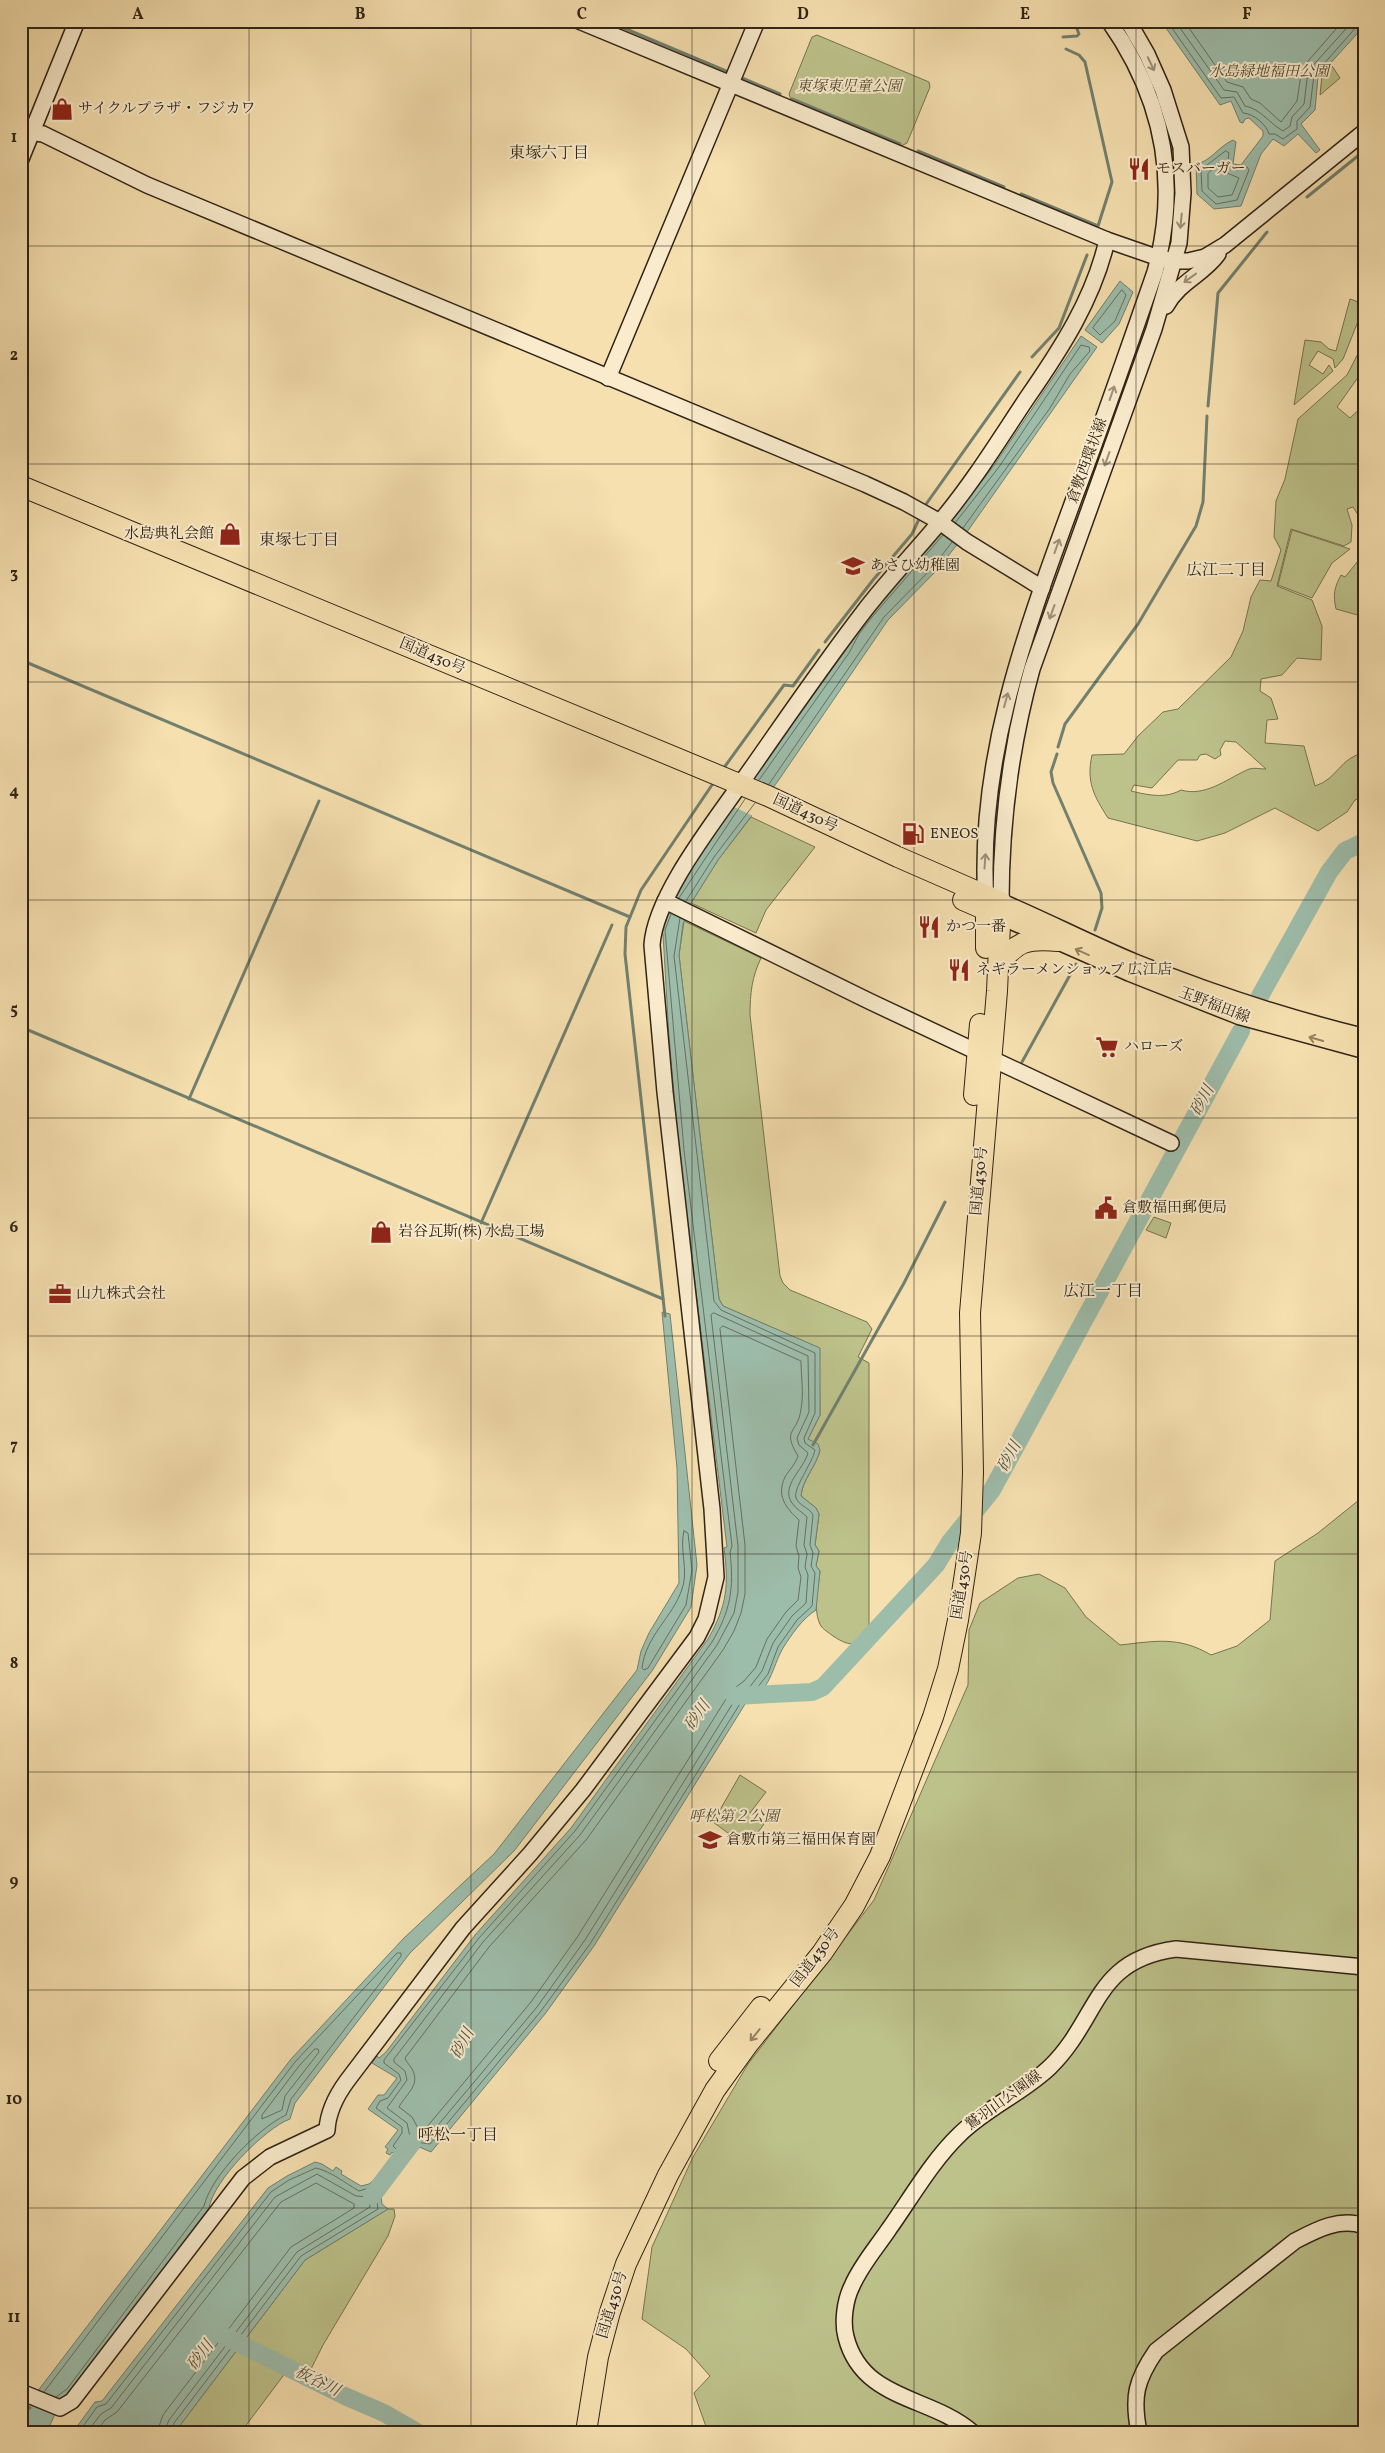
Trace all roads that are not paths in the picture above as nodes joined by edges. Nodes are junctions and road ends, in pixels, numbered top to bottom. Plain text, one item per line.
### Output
1 (67, 21) edge
2 (77, 21) edge
3 (579, 21) edge
4 (757, 21) edge
5 (1109, 21) edge
6 (1128, 21) edge
7 (730, 84) junction
8 (25, 132) edge
9 (1364, 132) edge
10 (21, 159) edge
11 (1107, 240) junction
12 (1225, 245) junction
13 (1159, 258) junction
14 (1175, 261) junction
15 (1154, 329) junction
16 (608, 378) junction
17 (21, 486) edge
18 (21, 498) edge
19 (942, 523) junction
20 (1042, 588) junction
21 (715, 781) junction
22 (740, 791) junction
23 (668, 903) junction
24 (993, 906) junction
25 (1058, 942) junction
26 (998, 967) junction
27 (1364, 1037) edge
28 (1364, 1050) edge
29 (984, 1055) junction
30 (1171, 1143) dead end
31 (965, 1527) junction
32 (1364, 1967) edge
33 (1364, 2226) edge
34 (21, 2392) edge
35 (573, 2432) edge
36 (586, 2432) edge
37 (972, 2432) edge
38 (1139, 2432) edge

1 - 8 street
2 - 8 street
3 - 7 street
4 - 7 street
5 - 13 street, 倉敷西環状線
6 -> 14 street, 倉敷西環状線
7 - 11 street
7 - 16 street
8 - 10 street
8 - 16 street
9 - 12 street
11 - 13 street
11 - 19 street
12 - 14 street
12 -> 15 street
13 - 14 street
20 -> 13 street, 倉敷西環状線
14 - 15 street, 倉敷西環状線
15 -> 24 street, 倉敷西環状線
16 - 19 street
17 - 21 highway, 国道430号
18 - 21 highway, 国道430号
19 - 20 street
19 - 22 street
24 -> 20 street, 倉敷西環状線
21 - 22 highway, 国道430号
22 - 23 street
22 - 24 highway, 国道430号
23 - 29 street
23 - 34 street
24 - 25 main road, 玉野福田線
24 - 26 highway, 国道430号
24 - 27 main road, 玉野福田線
24 - 29 highway, 国道430号
25 - 26 highway
28 -> 25 main road, 玉野福田線
26 - 29 highway, 国道430号
29 - 30 street
29 - 31 highway, 国道430号
31 - 35 highway, 国道430号
31 -> 36 highway, 国道430号
32 - 37 street, 鷲羽山公園線
33 - 38 street

